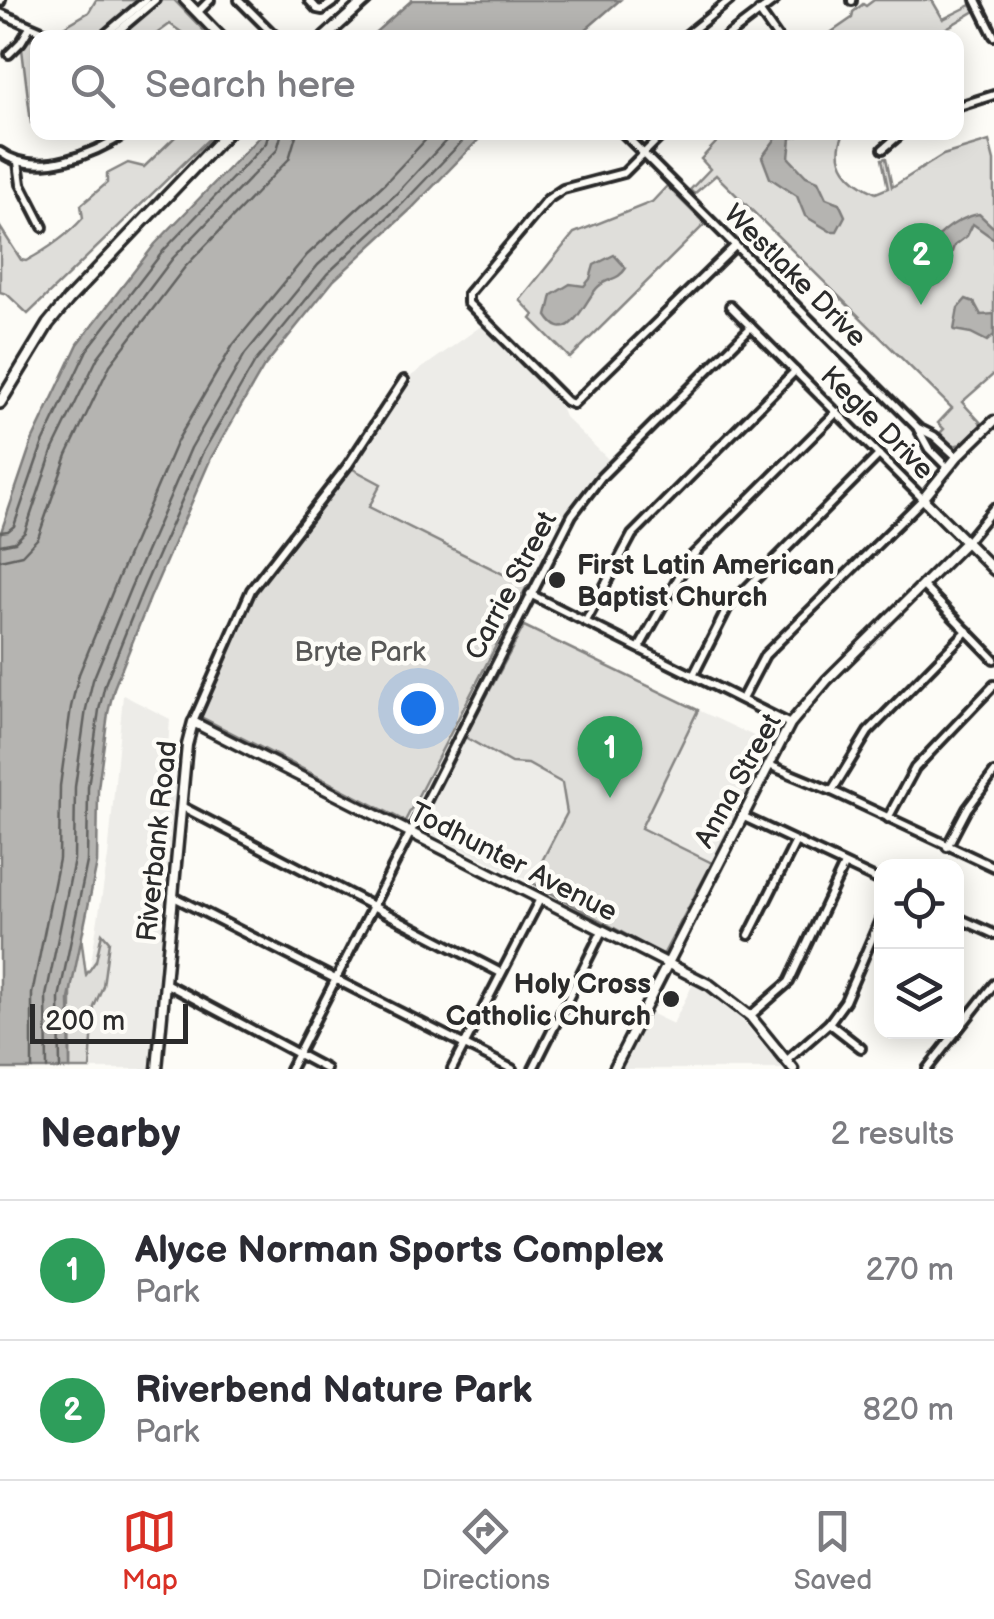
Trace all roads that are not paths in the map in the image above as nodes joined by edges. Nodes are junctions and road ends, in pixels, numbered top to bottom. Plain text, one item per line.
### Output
1 (146, 0) edge
2 (155, 0) edge
3 (185, 0) edge
4 (210, 0) edge
5 (239, 0) edge
6 (309, 0) edge
7 (336, 0) edge
8 (366, 0) edge
9 (730, 0) edge
10 (775, 0) edge
11 (976, 0) edge
12 (760, 11) junction
13 (198, 12) junction
14 (0, 13) edge
15 (30, 27) junction
16 (38, 30) edge
17 (110, 30) edge
18 (119, 30) edge
19 (215, 30) edge
20 (269, 30) edge
21 (333, 30) edge
22 (693, 30) edge
23 (736, 30) edge
24 (773, 30) edge
25 (994, 36) edge
26 (10, 54) dead end
27 (994, 95) edge
28 (964, 104) edge
29 (110, 140) edge
30 (220, 140) edge
31 (630, 140) edge
32 (657, 140) edge
33 (893, 140) edge
34 (882, 149) dead end
35 (0, 152) edge
36 (644, 154) junction
37 (18, 162) junction
38 (44, 227) dead end
39 (735, 246) junction
40 (730, 306) dead end
41 (751, 327) junction
42 (794, 371) junction
43 (404, 380) dead end
44 (0, 403) edge
45 (837, 412) junction
46 (994, 421) edge
47 (918, 428) junction
48 (938, 440) junction
49 (929, 449) junction
50 (879, 455) junction
51 (957, 457) junction
52 (948, 468) junction
53 (923, 498) junction
54 (994, 508) edge
55 (966, 542) junction
56 (994, 570) edge
57 (922, 585) junction
58 (530, 594) junction
59 (586, 621) junction
60 (967, 631) junction
61 (639, 648) junction
62 (994, 658) edge
63 (693, 676) junction
64 (994, 685) edge
65 (742, 699) junction
66 (192, 722) junction
67 (790, 724) junction
68 (768, 765) junction
69 (994, 773) edge
70 (832, 791) junction
71 (182, 806) junction
72 (742, 816) junction
73 (888, 818) junction
74 (411, 833) junction
75 (796, 843) junction
76 (946, 847) junction
77 (844, 865) junction
78 (994, 866) edge
79 (874, 878) edge
80 (171, 896) junction
81 (539, 901) junction
82 (372, 907) junction
83 (964, 920) edge
84 (602, 932) junction
85 (874, 934) edge
86 (994, 934) edge
87 (749, 935) dead end
88 (666, 962) junction
89 (501, 973) junction
90 (335, 981) junction
91 (165, 983) junction
92 (994, 984) edge
93 (750, 1016) junction
94 (829, 1023) junction
95 (465, 1045) junction
96 (861, 1048) dead end
97 (298, 1054) junction
98 (786, 1061) junction
99 (157, 1069) edge
100 (290, 1069) edge
101 (326, 1069) edge
102 (452, 1069) edge
103 (512, 1069) edge
104 (533, 1069) edge
105 (614, 1069) edge
106 (793, 1069) edge
107 (927, 1069) edge

1 - 17 street
2 - 18 street
3 - 13 street
4 - 13 street
5 - 20 street
6 - 7 street
8 - 21 main road
9 - 22 street
10 - 12 street
11 - 25 street
12 - 23 street
12 - 24 street
13 - 19 street
14 - 15 street
15 - 16 street
15 - 26 street
27 - 28 street
29 - 37 street
30 - 44 main road
31 - 36 street, Westlake Drive
32 - 36 street
33 - 34 street
35 - 37 street
36 - 39 street, Westlake Drive
36 - 39 street
37 - 38 street
39 - 47 street, Westlake Drive
40 - 41 street, Kegle Drive
41 - 42 street, Kegle Drive
41 - 58 street, Carrie Street
42 - 45 street, Kegle Drive
42 - 59 street
43 - 66 street, Riverbank Road
45 - 50 street, Kegle Drive
45 - 61 street
46 - 51 street
47 - 48 street, Westlake Drive
47 - 49 street, Westlake Drive
48 - 49 street
48 - 51 street, Westlake Drive
49 - 52 street, Westlake Drive
50 - 53 street, Kegle Drive
50 - 63 street
51 - 52 street
52 - 53 street
53 - 55 street, Kegle Drive
53 - 65 street
54 - 55 street, Anna Street
55 - 56 street, Kegle Drive
55 - 57 street, Anna Street
57 - 60 street
57 - 67 street, Anna Street
58 - 59 street
58 - 74 street, Carrie Street
59 - 61 street
60 - 62 street
60 - 70 street
61 - 63 street
63 - 65 street
64 - 73 street
65 - 67 street
66 - 71 street, Riverbank Road
66 - 74 street, Todhunter Avenue
67 - 68 street, Anna Street
68 - 70 street
68 - 72 street, Anna Street
69 - 76 street
70 - 73 street
71 - 80 street, Riverbank Road
71 - 82 street
72 - 75 street
72 - 88 street, Anna Street
73 - 76 street
74 - 81 street, Todhunter Avenue
74 - 82 street, Carrie Street
75 - 77 street
75 - 87 street
76 - 78 street
77 - 79 street
77 - 93 street
80 - 90 street
80 - 91 street, Riverbank Road
81 - 84 street, Todhunter Avenue
81 - 89 street
82 - 89 street
82 - 90 street, Carrie Street
83 - 86 street
84 - 88 street, Todhunter Avenue
84 - 104 street
85 - 94 street
88 - 93 street, Todhunter Avenue
88 - 105 street, Anna Street
89 - 95 street
90 - 95 street
90 - 97 street, Carrie Street
91 - 97 street
91 - 99 street, Riverbank Road
92 - 107 street
93 - 98 street, Todhunter Avenue
94 - 96 street
94 - 98 street
95 - 102 street
95 - 103 street
97 - 100 street, Carrie Street
97 - 101 street
98 - 106 street, Todhunter Avenue

